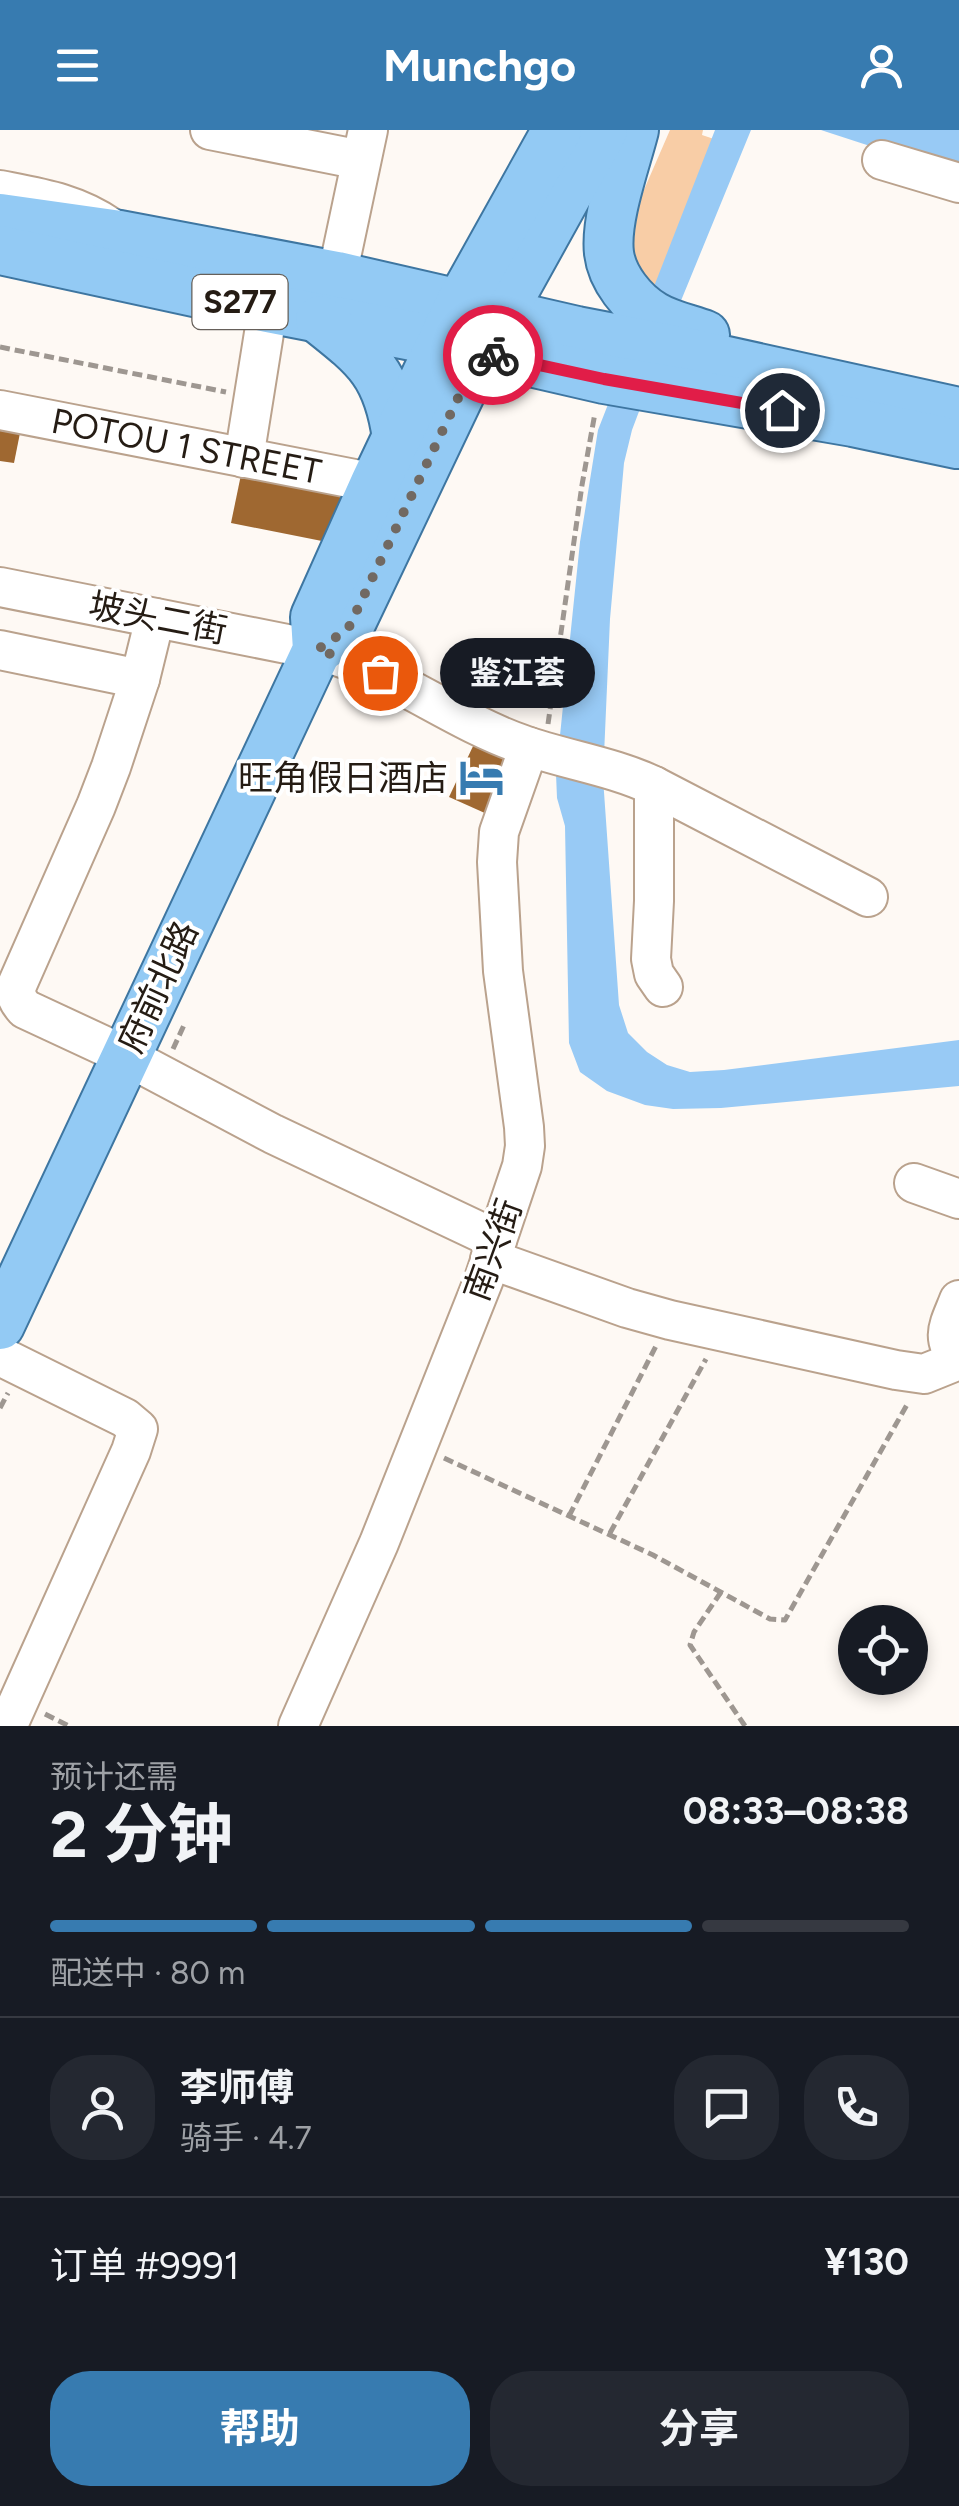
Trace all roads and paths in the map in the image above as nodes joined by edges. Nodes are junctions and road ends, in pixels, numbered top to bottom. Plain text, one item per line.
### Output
1 (210, 130) edge
2 (556, 130) edge
3 (602, 130) edge
4 (634, 130) edge
5 (364, 145) edge
6 (882, 160) dead end
7 (959, 182) edge
8 (0, 190) edge
9 (0, 218) edge
10 (120, 234) junction
11 (0, 250) edge
12 (327, 297) junction
13 (268, 308) junction
14 (471, 328) junction
15 (0, 347) edge
16 (800, 376) junction
17 (604, 379) junction
18 (959, 390) edge
19 (254, 398) junction
20 (857, 406) junction
21 (0, 410) edge
22 (959, 412) edge
23 (397, 438) junction
24 (959, 444) edge
25 (244, 458) junction
26 (375, 483) junction
27 (0, 587) edge
28 (156, 618) junction
29 (0, 650) edge
30 (317, 650) junction
31 (140, 679) junction
32 (536, 749) junction
33 (654, 786) junction
34 (868, 898) dead end
35 (663, 987) dead end
36 (126, 1056) junction
37 (914, 1184) dead end
38 (959, 1199) edge
39 (494, 1250) junction
40 (959, 1300) edge
41 (670, 1320) junction
42 (1, 1328) edge
43 (722, 1330) junction
44 (959, 1360) edge
45 (924, 1374) junction
46 (418, 1446) junction
47 (569, 1516) junction
48 (609, 1534) junction
49 (721, 1592) junction
50 (0, 1721) edge
51 (9, 1726) edge
52 (298, 1726) edge
53 (745, 1726) edge

1 - 5 street
2 - 14 main road
3 - 14 main road
4 - 16 main road
5 - 12 street
6 - 7 street
8 - 10 street
9 - 10 main road, S277
10 - 12 main road, S277
11 - 13 main road, S277
12 - 13 main road, S277
12 - 14 main road, S277
12 - 23 main road
13 - 19 street
14 - 16 main road, S277
14 - 17 main road, S277
14 - 23 main road
14 - 30 main road
15 - 19 path
16 - 20 main road, S277
17 - 20 main road, S277
17 - 32 path
18 - 20 street
19 - 25 street
20 - 22 main road, S277
20 - 24 main road, S277
21 - 25 street, POTOU 1 STREET
23 - 26 main road
25 - 26 street, POTOU 1 STREET
26 - 30 main road
27 - 28 street, 坡头二街
28 - 30 street, 坡头二街
28 - 31 street
29 - 31 street
30 - 32 street, 坡头二街
30 - 36 main road, 府前北路
31 - 36 street
32 - 33 street, 坡头二街
32 - 39 street, 南兴街
33 - 34 street, 坡头二街
33 - 35 street
36 - 39 street
36 - 42 main road, 府前北路
37 - 38 street
39 - 41 street
39 - 46 street, 南兴街
40 - 44 street
41 - 43 street
41 - 47 path
42 - 51 street
43 - 45 street
43 - 48 path
44 - 45 street
45 - 49 path
46 - 47 path
46 - 52 street, 南兴街
47 - 48 path
48 - 49 path
49 - 53 path
50 - 51 street

